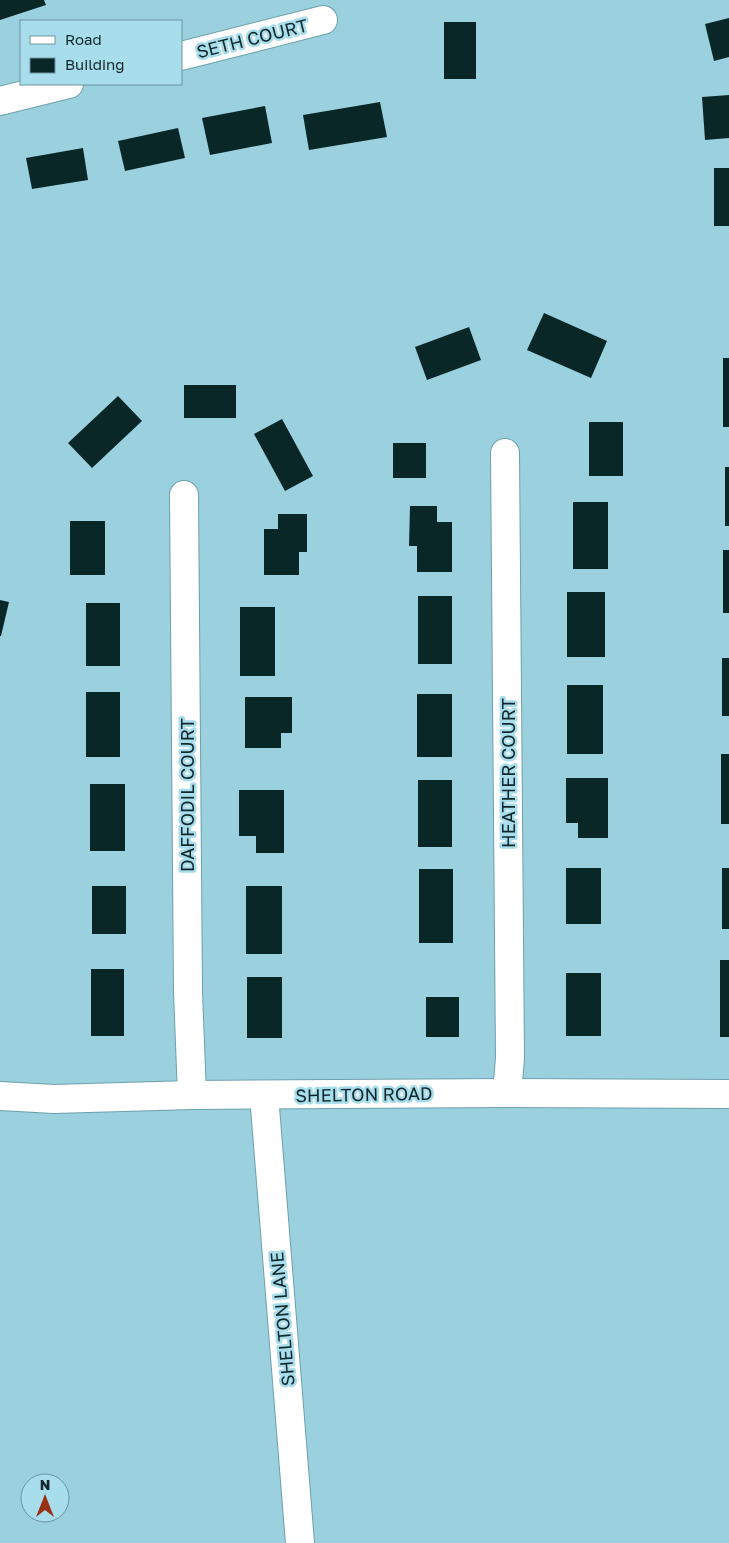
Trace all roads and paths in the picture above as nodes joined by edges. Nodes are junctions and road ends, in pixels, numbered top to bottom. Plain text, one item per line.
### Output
1 (323, 20) dead end
2 (182, 56) edge
3 (65, 85) edge
4 (0, 101) edge
5 (505, 453) dead end
6 (184, 495) dead end
7 (507, 1093) junction
8 (729, 1094) edge
9 (192, 1095) junction
10 (264, 1095) junction
11 (0, 1096) edge
12 (300, 1543) edge

1 - 2 street, SETH COURT
3 - 4 street
5 - 7 street, HEATHER COURT
6 - 9 street, DAFFODIL COURT
7 - 8 street, SHELTON ROAD
7 - 10 street, SHELTON ROAD
9 - 10 street, SHELTON ROAD
9 - 11 street, SHELTON ROAD
10 - 12 street, SHELTON LANE

